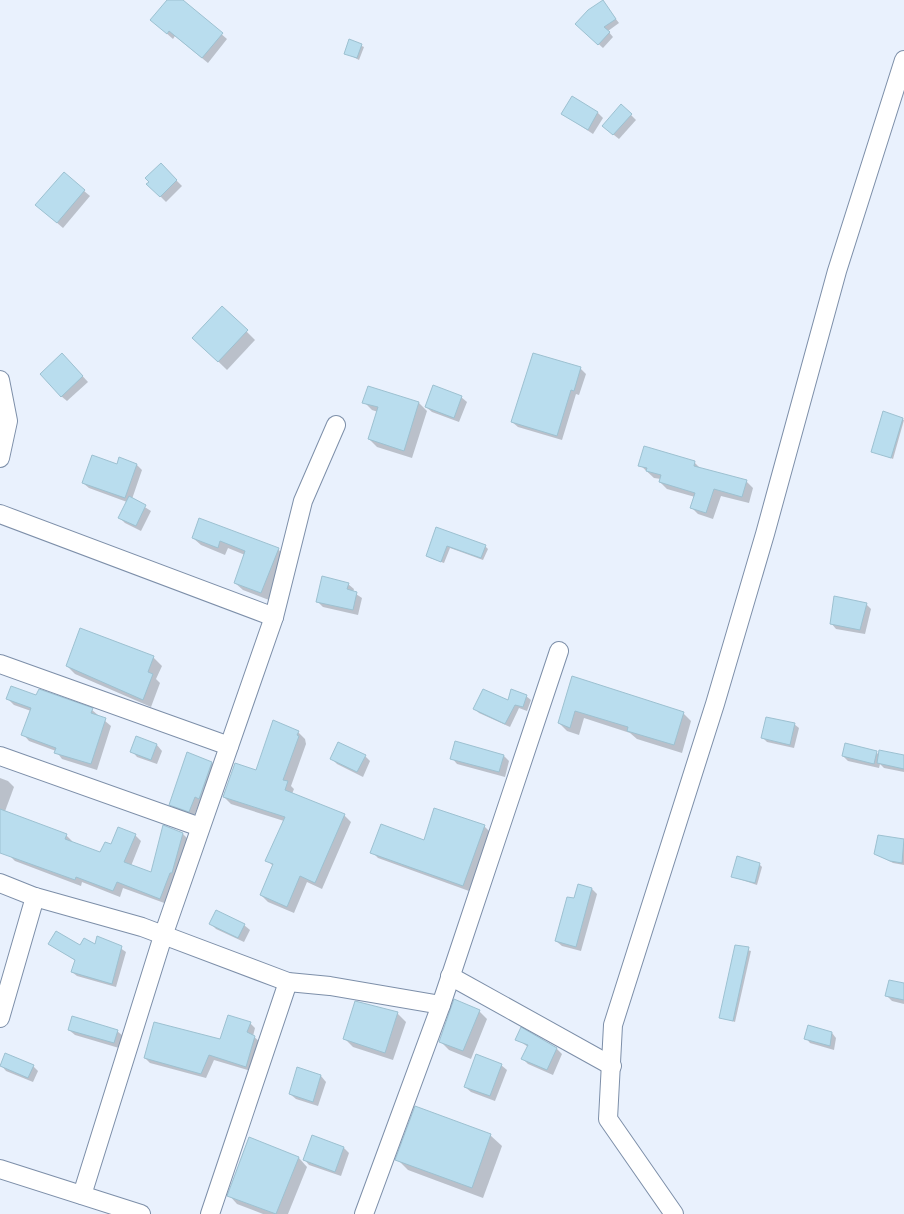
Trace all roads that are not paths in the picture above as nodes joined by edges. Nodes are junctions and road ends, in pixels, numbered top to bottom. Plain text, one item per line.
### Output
1 (904, 60) edge
2 (0, 380) edge
3 (336, 425) dead end
4 (0, 458) edge
5 (0, 514) edge
6 (274, 617) junction
7 (559, 651) dead end
8 (0, 664) edge
9 (228, 746) junction
10 (0, 756) edge
11 (200, 827) junction
12 (0, 883) edge
13 (36, 897) junction
14 (163, 936) junction
15 (450, 976) junction
16 (288, 982) junction
17 (440, 1005) junction
18 (0, 1018) edge
19 (612, 1066) junction
20 (0, 1169) edge
21 (82, 1195) junction
22 (141, 1214) edge
23 (210, 1214) edge
24 (364, 1214) edge
25 (674, 1214) edge

1 - 19 street
2 - 4 street
3 - 6 street
5 - 6 street
6 - 9 street
7 - 15 street
8 - 9 street
9 - 11 street
10 - 11 street
11 - 14 street
12 - 13 street
13 - 14 street
13 - 18 street
14 - 16 street
14 - 21 street
15 - 17 street
15 - 19 street
16 - 17 street
16 - 23 street
17 - 24 street
19 - 25 street
20 - 21 street
21 - 22 street

